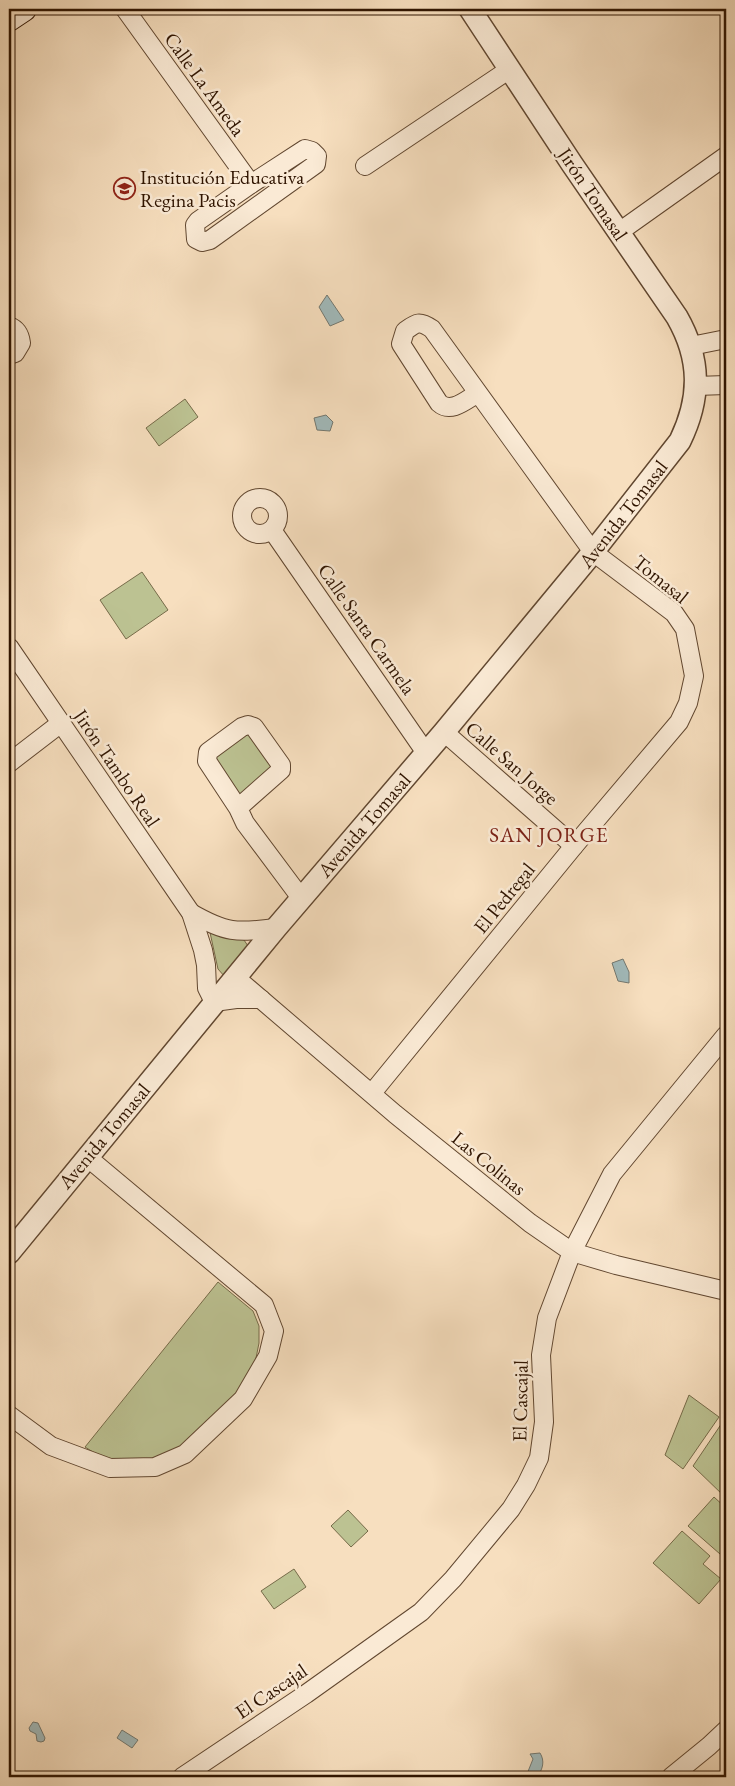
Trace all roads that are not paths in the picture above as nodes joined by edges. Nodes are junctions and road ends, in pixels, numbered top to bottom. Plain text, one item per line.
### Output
1 (125, 9) edge
2 (470, 9) edge
3 (510, 69) junction
4 (726, 156) edge
5 (365, 166) dead end
6 (251, 184) junction
7 (619, 232) junction
8 (9, 326) edge
9 (726, 339) edge
10 (691, 346) junction
11 (9, 355) edge
12 (726, 385) edge
13 (696, 386) junction
14 (478, 392) junction
15 (272, 530) dead end
16 (593, 552) junction
17 (9, 647) edge
18 (694, 676) joint
19 (61, 723) junction
20 (444, 732) junction
21 (426, 753) junction
22 (9, 763) edge
23 (238, 808) junction
24 (574, 846) junction
25 (301, 898) junction
26 (191, 913) junction
27 (276, 928) junction
28 (236, 977) junction
29 (261, 999) junction
30 (214, 1002) junction
31 (726, 1035) edge
32 (372, 1093) junction
33 (87, 1157) junction
34 (572, 1252) junction
35 (9, 1253) edge
36 (726, 1291) edge
37 (9, 1415) edge
38 (726, 1730) edge
39 (182, 1777) edge
40 (671, 1777) edge

1 - 6 street, Calle La Ameda
2 - 3 street, Jirón Tomasal
3 - 5 street
3 - 7 street, Jirón Tomasal
4 - 7 street
6 - 6 street
7 - 10 street, Jirón Tomasal
8 - 11 street
9 - 10 street
10 - 13 street, Jirón Tomasal
12 - 13 street
13 - 16 street, Avenida Tomasal
14 - 14 street, Tomasal
14 - 16 street, Tomasal
15 - 21 street, Calle Santa Carmela
16 - 18 street, Tomasal
16 - 20 street, Avenida Tomasal
17 - 19 street, Jirón Tambo Real
18 - 24 street, El Pedregal
19 - 22 street
19 - 26 street, Jirón Tambo Real
20 - 21 street, Avenida Tomasal
20 - 24 street, Calle San Jorge
21 - 25 street, Avenida Tomasal
23 - 23 street
23 - 25 street
24 - 32 street, El Pedregal
25 - 27 street, Avenida Tomasal
26 - 27 street, Jirón Tambo Real
26 - 30 street, Jirón Tambo Real
27 - 28 street, Avenida Tomasal
28 - 29 street, Las Colinas
28 - 30 street, Avenida Tomasal
29 - 30 street
29 - 32 street, Las Colinas
30 - 33 street, Avenida Tomasal
31 - 34 street, El Cascajal
32 - 34 street, Las Colinas
33 - 35 street, Avenida Tomasal
33 - 37 street
34 - 36 street, Las Colinas
34 - 39 street, El Cascajal
38 - 40 street

